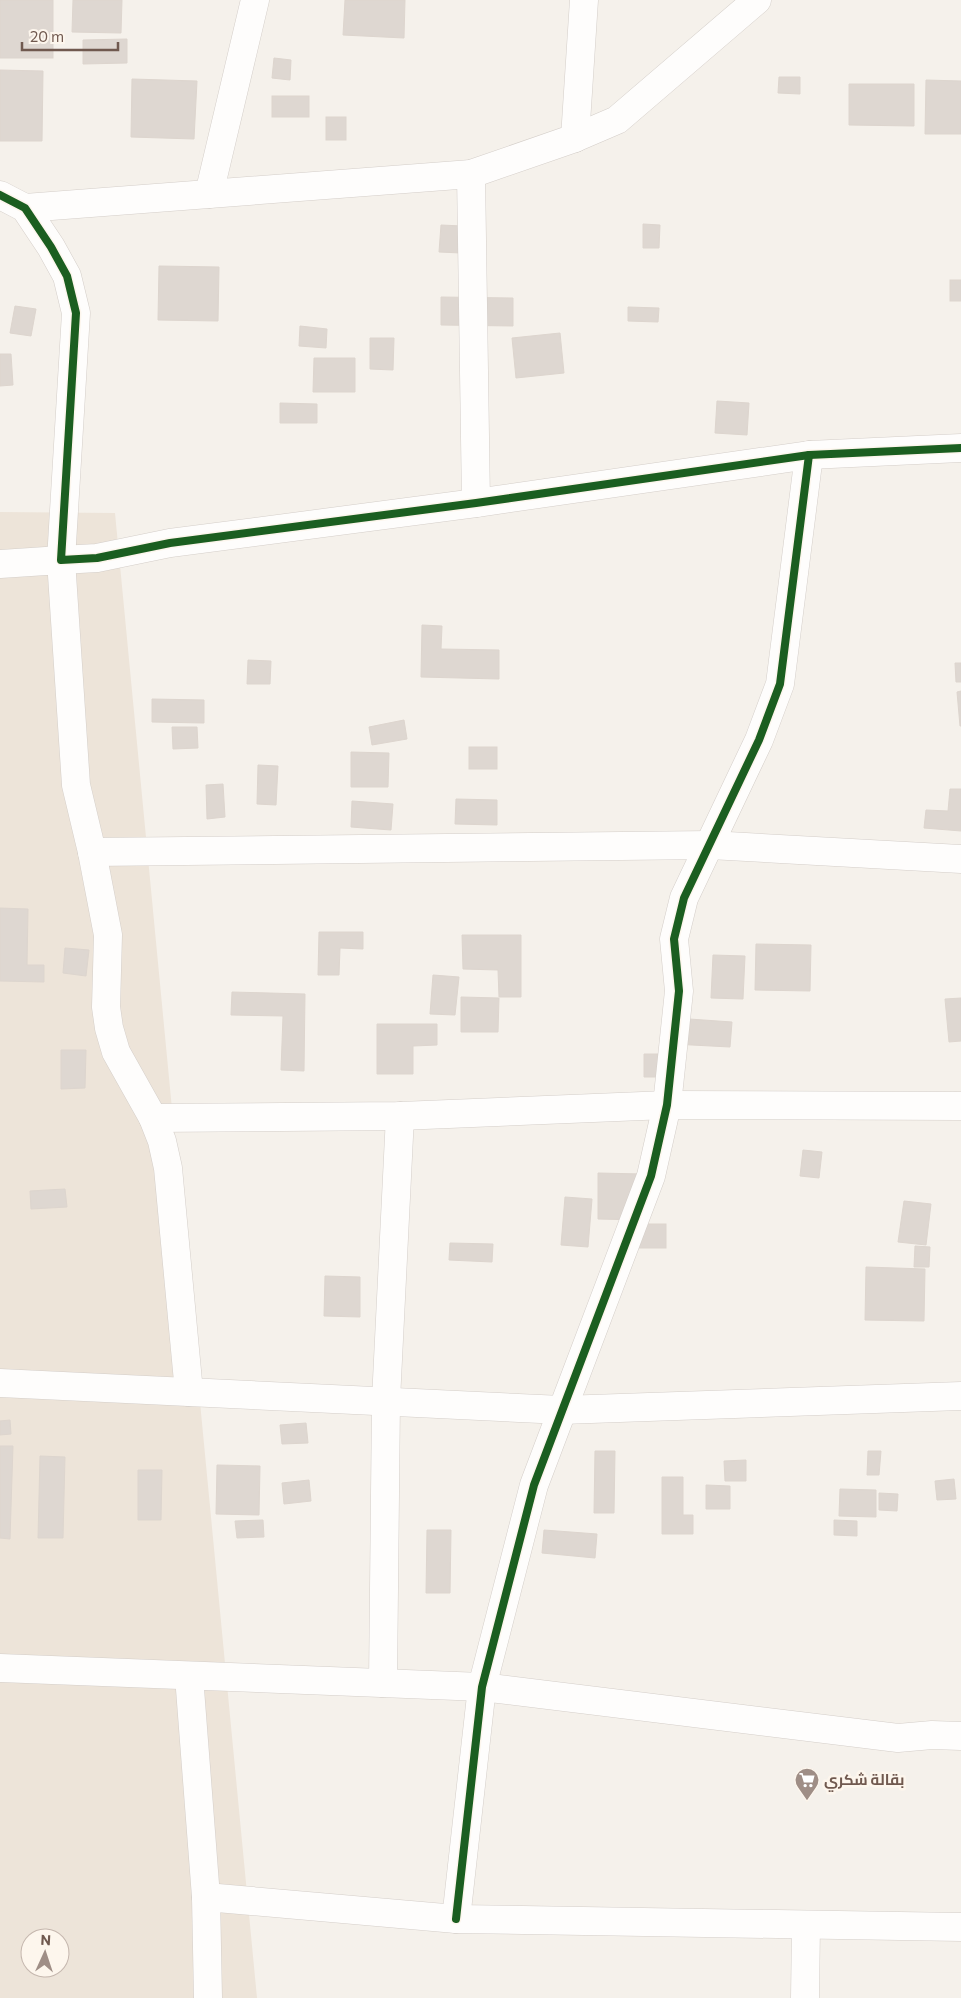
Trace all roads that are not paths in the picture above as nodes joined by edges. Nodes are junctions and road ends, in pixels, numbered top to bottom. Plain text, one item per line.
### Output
1 (255, 0) edge
2 (584, 0) edge
3 (757, 0) edge
4 (575, 138) junction
5 (471, 174) junction
6 (209, 194) junction
7 (0, 195) edge
8 (25, 208) junction
9 (961, 448) edge
10 (809, 455) junction
11 (476, 504) junction
12 (61, 560) junction
13 (0, 564) edge
14 (710, 845) junction
15 (92, 852) junction
16 (961, 859) edge
17 (667, 1105) junction
18 (961, 1106) edge
19 (400, 1116) junction
20 (152, 1118) junction
21 (0, 1383) edge
22 (189, 1392) junction
23 (961, 1396) edge
24 (386, 1400) junction
25 (562, 1410) junction
26 (0, 1668) edge
27 (188, 1676) junction
28 (383, 1683) junction
29 (482, 1687) junction
30 (961, 1736) edge
31 (206, 1897) junction
32 (456, 1919) junction
33 (806, 1924) junction
34 (961, 1927) edge
35 (208, 1998) edge
36 (805, 1998) edge

1 - 6 street
2 - 4 street
3 - 4 street
4 - 5 street
5 - 6 street
5 - 11 street
6 - 8 street
7 - 8 street
8 - 12 street
9 - 10 street
10 - 11 street
10 - 14 street
11 - 12 street
12 - 13 street
12 - 15 street
14 - 15 street
14 - 16 street
14 - 17 street
15 - 20 street
17 - 18 street
17 - 19 street
17 - 25 street
19 - 20 street
19 - 24 street
20 - 22 street
21 - 22 street
22 - 24 street
23 - 25 street
24 - 25 street
24 - 28 street
25 - 29 street
26 - 27 street
27 - 28 street
27 - 31 street
28 - 29 street
29 - 30 street
29 - 32 street
31 - 32 street
31 - 35 street
32 - 33 street
33 - 34 street
33 - 36 street

